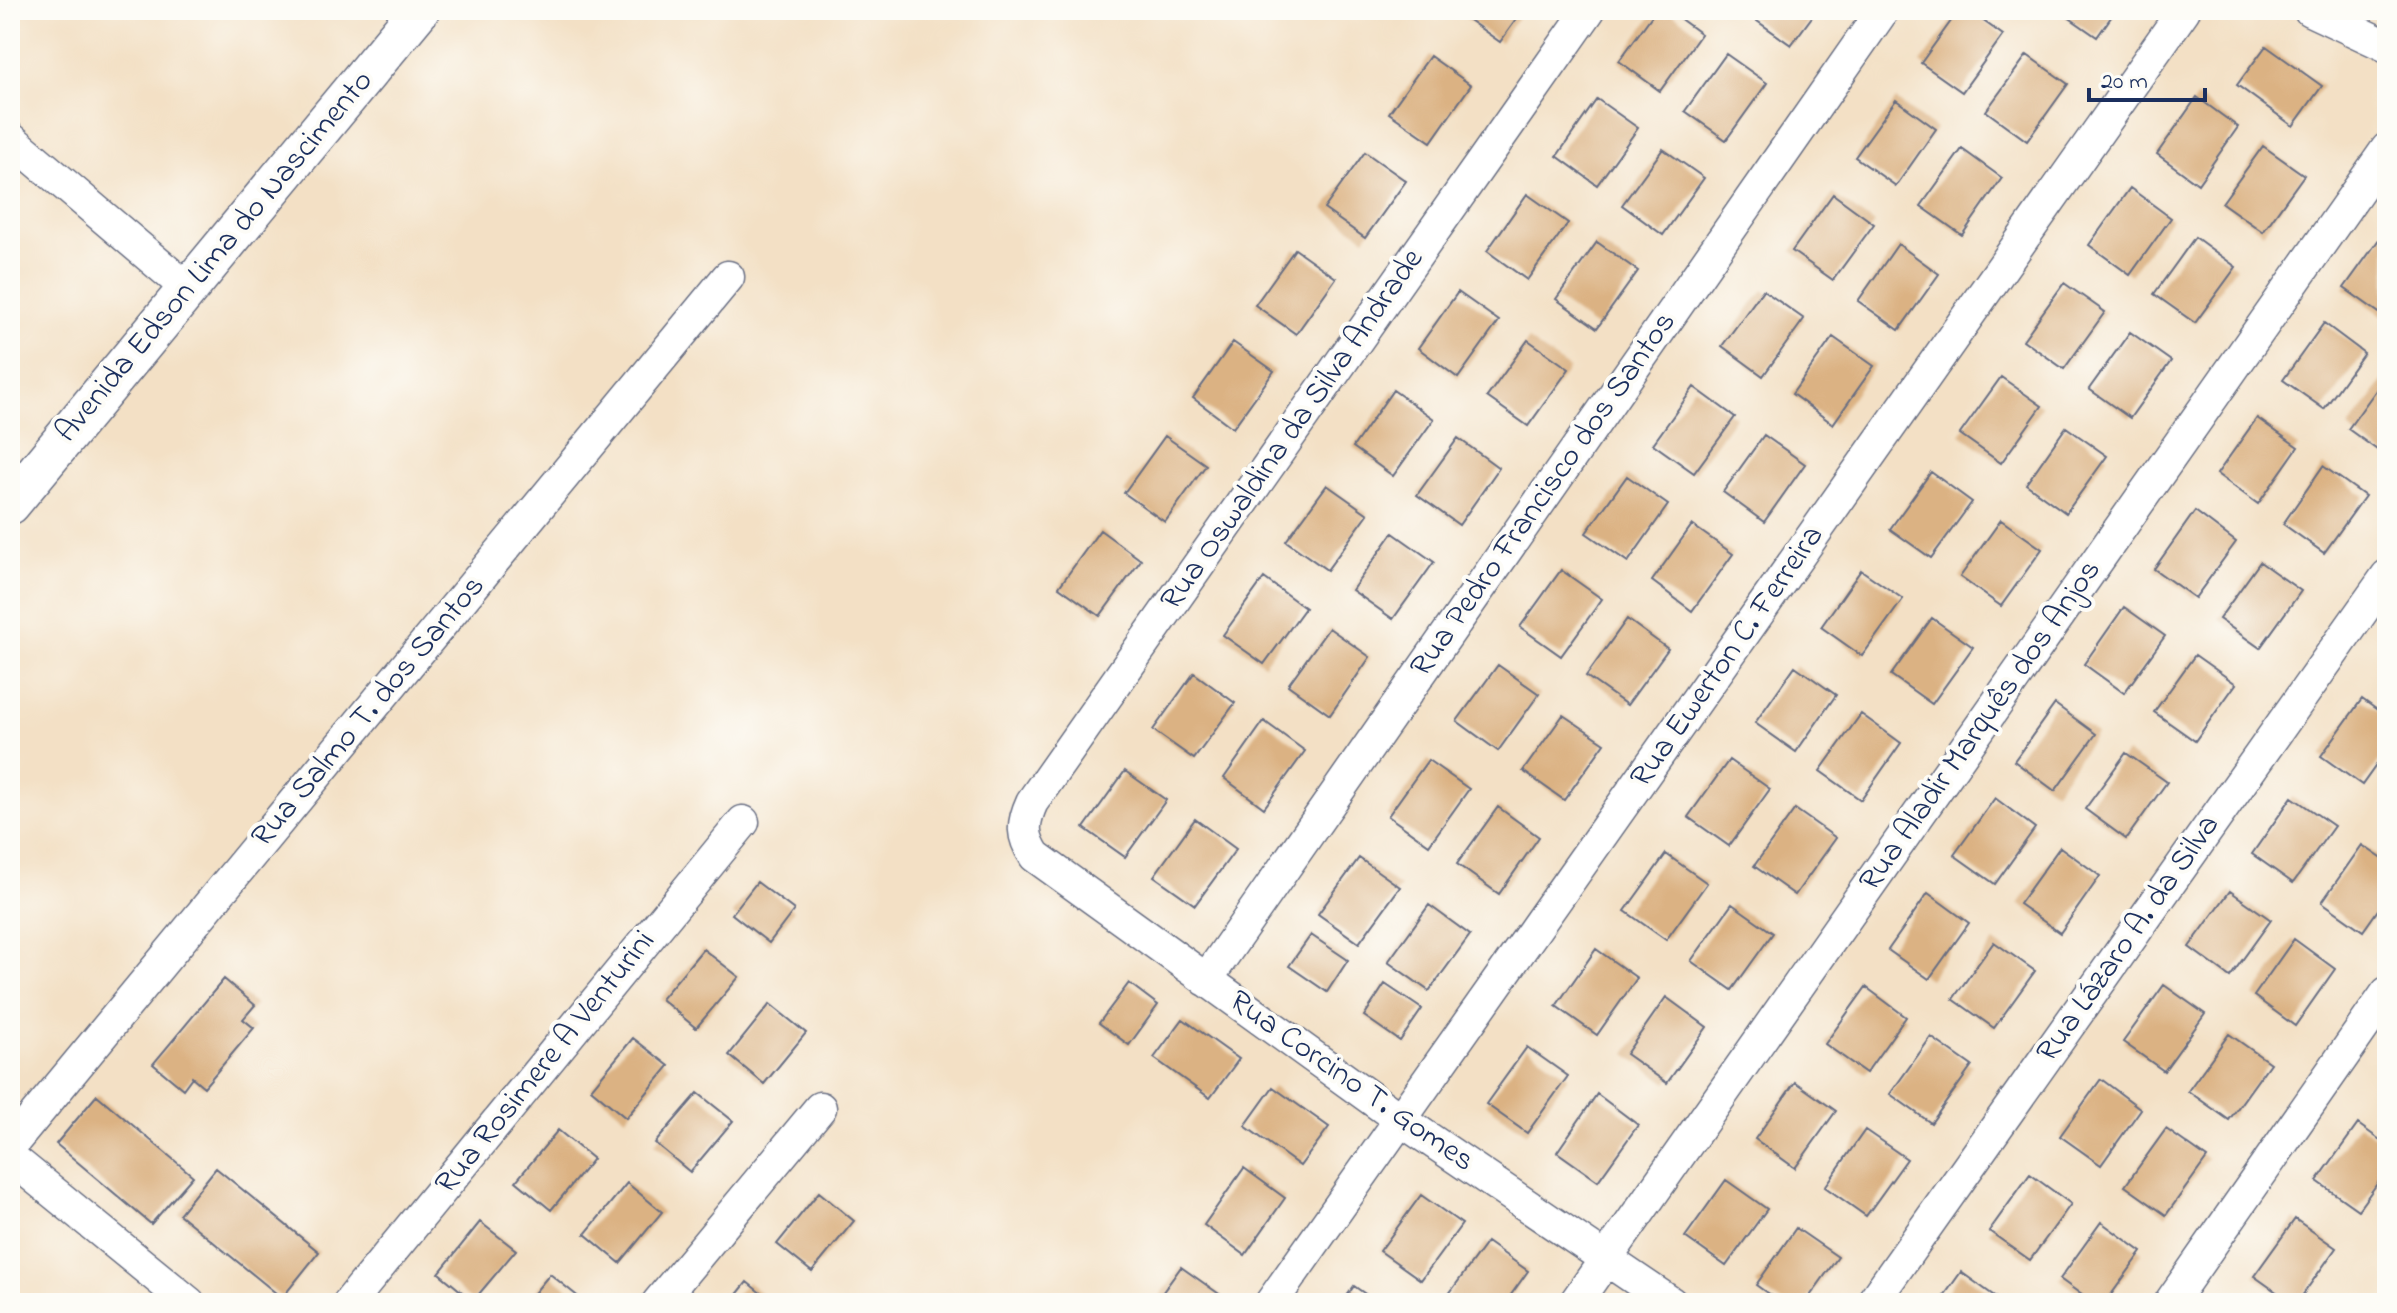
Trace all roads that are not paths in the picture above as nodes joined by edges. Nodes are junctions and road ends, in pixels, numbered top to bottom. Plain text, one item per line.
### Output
1 (419, 10) edge
2 (1589, 10) edge
3 (1883, 10) edge
4 (2184, 10) edge
5 (2310, 10) edge
6 (2387, 46) edge
7 (10, 138) edge
8 (2387, 149) edge
9 (728, 277) dead end
10 (188, 289) junction
11 (10, 504) edge
12 (2387, 576) edge
13 (743, 822) dead end
14 (1035, 856) joint
15 (1206, 980) junction
16 (2387, 993) edge
17 (820, 1108) dead end
18 (1401, 1120) junction
19 (10, 1146) edge
20 (10, 1157) edge
21 (1608, 1258) junction
22 (189, 1303) edge
23 (349, 1303) edge
24 (658, 1303) edge
25 (1271, 1303) edge
26 (1575, 1303) edge
27 (1671, 1303) edge
28 (1872, 1303) edge
29 (2170, 1303) edge

1 - 10 street, Avenida Edson Lima do Nascimento
2 - 14 street, Rua Oswaldina da Silva Andrade
3 - 15 street, Rua Pedro Francisco dos Santos
4 - 18 street, Rua Ewerton C. Ferreira
5 - 6 street
7 - 10 street
8 - 21 street, Rua Aladir Marquês dos Anjos
9 - 19 street, Rua Salmo T. dos Santos
10 - 11 street, Avenida Edson Lima do Nascimento
12 - 28 street, Rua Lázaro A. da Silva
13 - 23 street, Rua Rosimere A Venturini
14 - 15 street, Rua Corcino T. Gomes
15 - 18 street, Rua Corcino T. Gomes
16 - 29 street
17 - 24 street
18 - 21 street, Rua Corcino T. Gomes
18 - 25 street, Rua Ewerton C. Ferreira
20 - 22 street
21 - 26 street, Rua Aladir Marquês dos Anjos
21 - 27 street, Rua Corcino T. Gomes

